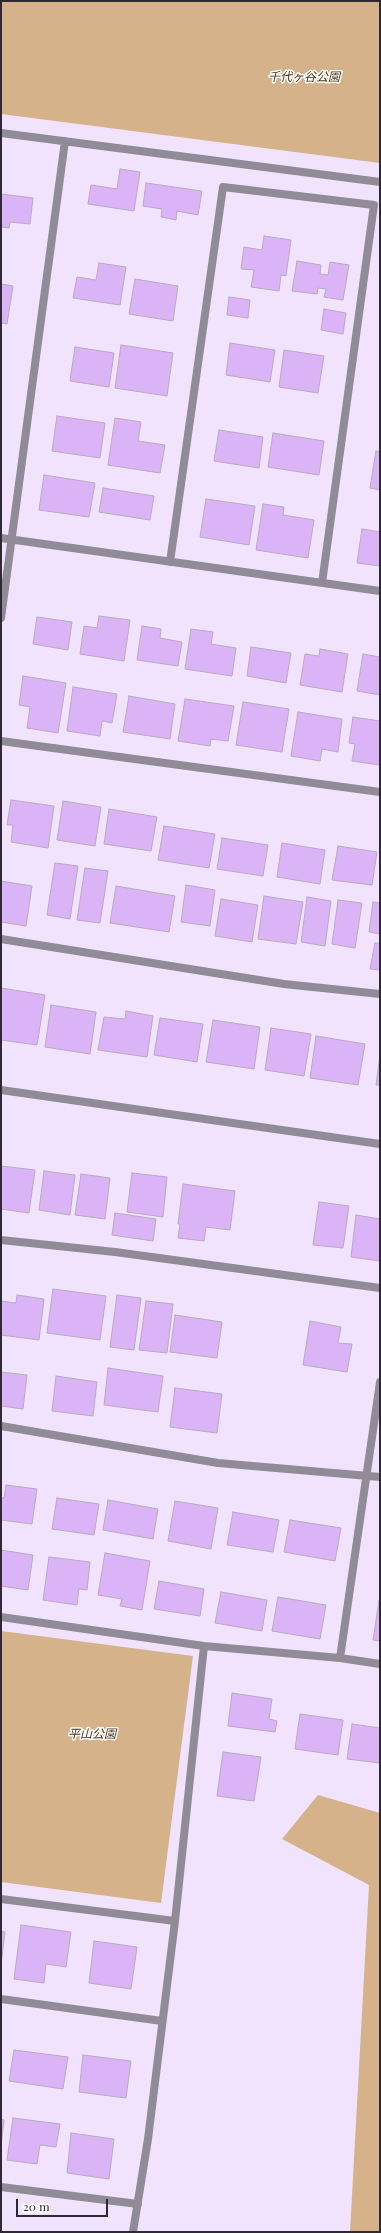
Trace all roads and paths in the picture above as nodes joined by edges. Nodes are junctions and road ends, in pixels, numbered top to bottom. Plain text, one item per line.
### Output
1 (1, 132) edge
2 (66, 141) junction
3 (380, 182) edge
4 (1, 538) edge
5 (10, 540) junction
6 (170, 562) junction
7 (322, 583) junction
8 (380, 591) edge
9 (1, 618) edge
10 (1, 741) edge
11 (380, 792) edge
12 (1, 939) edge
13 (380, 994) edge
14 (1, 1090) edge
15 (380, 1144) edge
16 (1, 1240) edge
17 (380, 1288) edge
18 (380, 1382) edge
19 (1, 1426) edge
20 (368, 1475) junction
21 (380, 1477) edge
22 (1, 1617) edge
23 (204, 1646) junction
24 (340, 1658) junction
25 (380, 1664) edge
26 (1, 1899) edge
27 (175, 1921) junction
28 (1, 2000) edge
29 (162, 2020) junction
30 (1, 2187) edge
31 (138, 2204) junction
32 (133, 2232) edge

1 - 2 street
2 - 3 street
2 - 5 street
4 - 5 street
5 - 6 street
5 - 9 street
6 - 7 street
6 - 7 street
7 - 8 street
10 - 11 street
12 - 13 street
14 - 15 street
16 - 17 street
18 - 20 street
19 - 20 street
20 - 21 street
20 - 24 street
22 - 23 street
23 - 24 street
23 - 27 street
24 - 25 street
26 - 27 street
27 - 29 street
28 - 29 street
29 - 31 street
30 - 31 street
31 - 32 street

